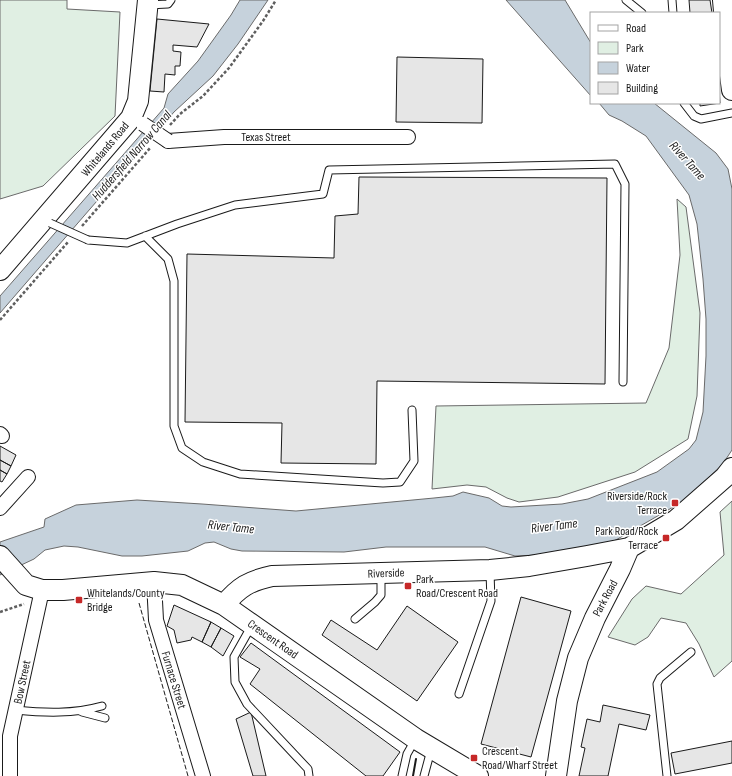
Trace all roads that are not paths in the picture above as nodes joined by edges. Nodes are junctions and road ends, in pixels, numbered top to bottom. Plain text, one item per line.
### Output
1 (171, 0) edge
2 (626, 0) edge
3 (672, 0) edge
4 (724, 0) edge
5 (148, 2) edge
6 (641, 12) edge
7 (673, 12) edge
8 (732, 90) edge
9 (685, 104) edge
10 (732, 112) edge
11 (137, 121) junction
12 (408, 137) dead end
13 (48, 221) junction
14 (145, 236) junction
15 (0, 270) edge
16 (623, 382) dead end
17 (412, 410) dead end
18 (732, 468) edge
19 (28, 477) dead end
20 (0, 508) edge
21 (629, 548) junction
22 (0, 556) edge
23 (490, 570) junction
24 (381, 574) junction
25 (154, 582) junction
26 (41, 595) junction
27 (224, 605) junction
28 (355, 619) dead end
29 (252, 625) junction
30 (691, 652) dead end
31 (459, 694) dead end
32 (102, 706) dead end
33 (16, 710) junction
34 (79, 711) junction
35 (105, 718) dead end
36 (424, 743) junction
37 (10, 776) edge
38 (203, 776) edge
39 (309, 776) edge
40 (402, 776) edge
41 (424, 776) edge
42 (478, 776) edge
43 (556, 776) edge
44 (667, 776) edge

1 - 5 lane
2 - 6 lane
3 - 7 lane
4 - 8 main road
5 - 11 main road, Whitelands Road
9 - 10 lane
11 - 12 street, Texas Street, bridge
11 - 13 main road, Whitelands Road
13 - 14 lane, bridge
13 - 15 main road, Whitelands Road
14 - 16 lane
14 - 17 lane
18 - 21 main road
19 - 20 street
21 - 23 main road, Riverside
21 - 43 main road, Park Road
22 - 26 main road
23 - 24 main road, Riverside
23 - 31 lane
24 - 27 main road, Riverside
24 - 28 lane
25 - 26 main road, Crescent Road
25 - 27 main road, Crescent Road
25 - 38 street, Furnace Street
26 - 33 street, Bow Street
27 - 29 main road, Crescent Road
29 - 36 main road, Crescent Road
29 - 39 lane
30 - 44 lane
32 - 34 lane
33 - 34 lane
33 - 37 street, Bow Street
34 - 35 lane
36 - 40 lane
36 - 41 lane
36 - 42 main road, Crescent Road

